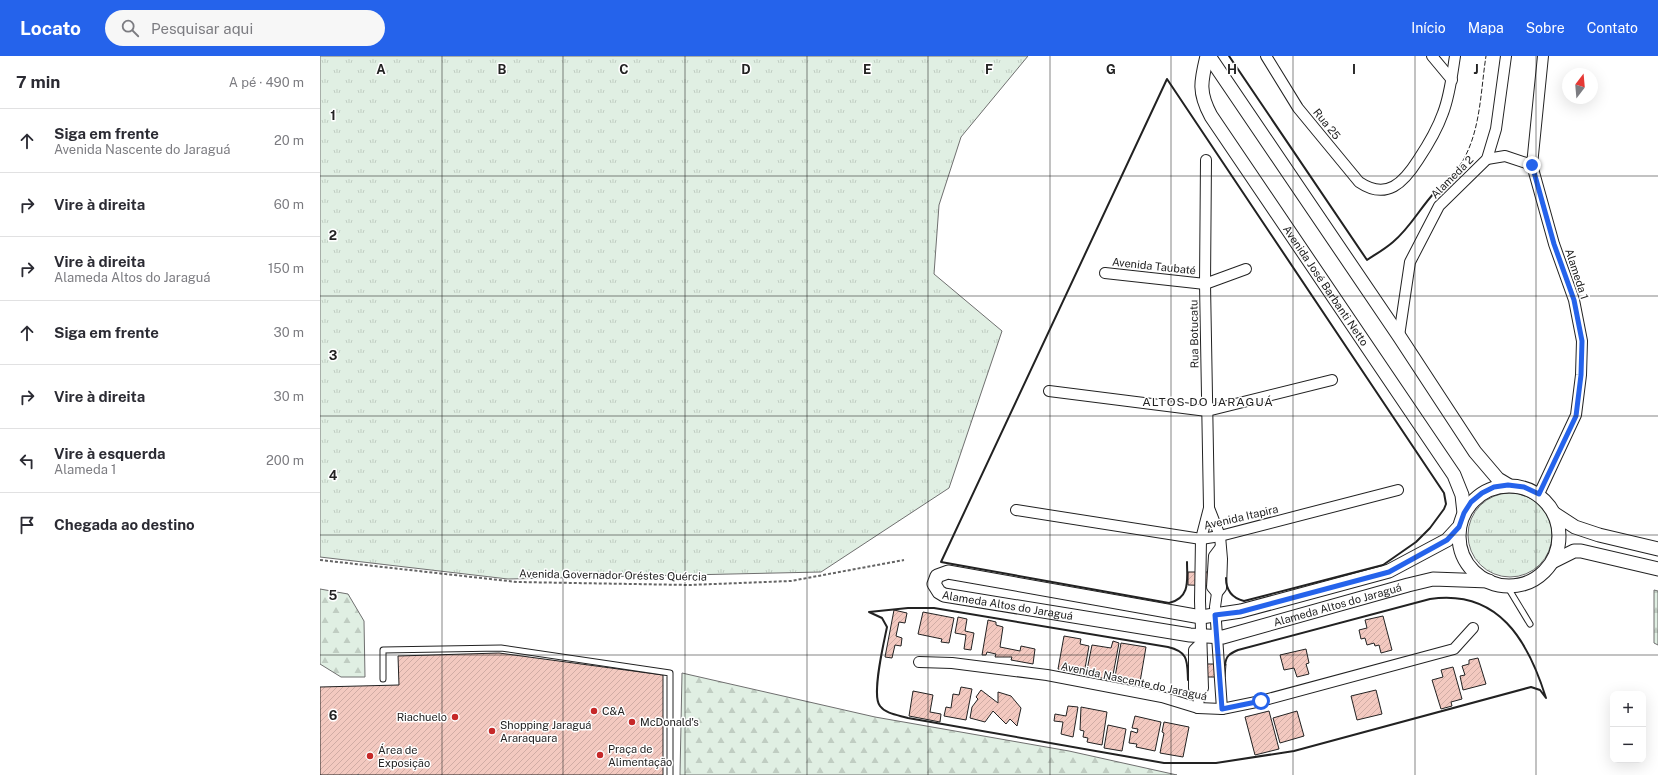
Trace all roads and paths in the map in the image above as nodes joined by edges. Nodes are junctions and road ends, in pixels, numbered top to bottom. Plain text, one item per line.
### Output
1 (1208, 56) edge
2 (1266, 56) edge
3 (1432, 56) edge
4 (1455, 56) edge
5 (1506, 56) edge
6 (1543, 56) edge
7 (1452, 80) junction
8 (1487, 159) junction
9 (1206, 160) dead end
10 (1532, 165) junction
11 (1246, 269) dead end
12 (1105, 273) dead end
13 (1205, 284) junction
14 (1399, 336) junction
15 (1332, 380) dead end
16 (1049, 392) dead end
17 (1207, 411) junction
18 (1508, 485) junction
19 (1398, 490) dead end
20 (1539, 494) junction
21 (1208, 508) junction
22 (1016, 510) dead end
23 (1464, 513) junction
24 (1555, 514) junction
25 (1459, 527) junction
26 (1220, 536) junction
27 (1201, 539) junction
28 (1658, 549) edge
29 (320, 560) edge
30 (904, 560) dead end
31 (1554, 561) junction
32 (1658, 569) edge
33 (1489, 581) junction
34 (1506, 586) junction
35 (1215, 615) junction
36 (1202, 617) junction
37 (1530, 624) dead end
38 (1473, 628) dead end
39 (1217, 636) junction
40 (1201, 639) junction
41 (919, 662) dead end
42 (383, 679) dead end
43 (1198, 708) junction
44 (1222, 709) junction
45 (670, 775) edge

1 - 14 street, Avenida José Barbanti Netto
1 - 23 street, Avenida José Barbanti Netto
2 - 7 street, Rua 25
3 - 7 street
4 - 7 street
5 - 8 street, Alameda 2
6 - 10 street, Alameda 1
8 - 10 street
8 - 14 street, Alameda 2
9 - 13 street, Rua Botucatu
10 - 20 street, Alameda 1
11 - 13 street, Avenida Taubaté
12 - 13 street, Avenida Taubaté
13 - 17 street, Rua Botucatu
14 - 18 street, Avenida José Barbanti Netto
15 - 17 street
16 - 17 street
17 - 21 street, Rua Botucatu
18 - 20 street
18 - 23 street
19 - 26 street, Avenida Itapira
20 - 24 street
21 - 26 street, Rua Botucatu
21 - 27 street, Rua Botucatu
22 - 27 street, Avenida Itapira
23 - 25 street
24 - 28 street
24 - 31 street
25 - 33 street
25 - 35 street, Alameda Altos do Jaraguá
26 - 27 street, Avenida Itapira
26 - 35 street
27 - 36 street, Rua Botucatu
29 - 30 path, Avenida Governador Oréstes Quércia
31 - 32 street
31 - 34 street
33 - 34 street
33 - 39 street, Alameda Altos do Jaraguá
34 - 37 lane
35 - 36 street, Alameda Altos do Jaraguá
35 - 39 street
36 - 40 street, Rua Botucatu
36 - 40 street, Alameda Altos do Jaraguá
38 - 44 street, Avenida Nascente do Jaraguá
39 - 40 street, Alameda Altos do Jaraguá
39 - 44 street
40 - 43 street, Rua Botucatu
41 - 43 street, Avenida Nascente do Jaraguá
42 - 45 lane
43 - 44 street, Avenida Nascente do Jaraguá

